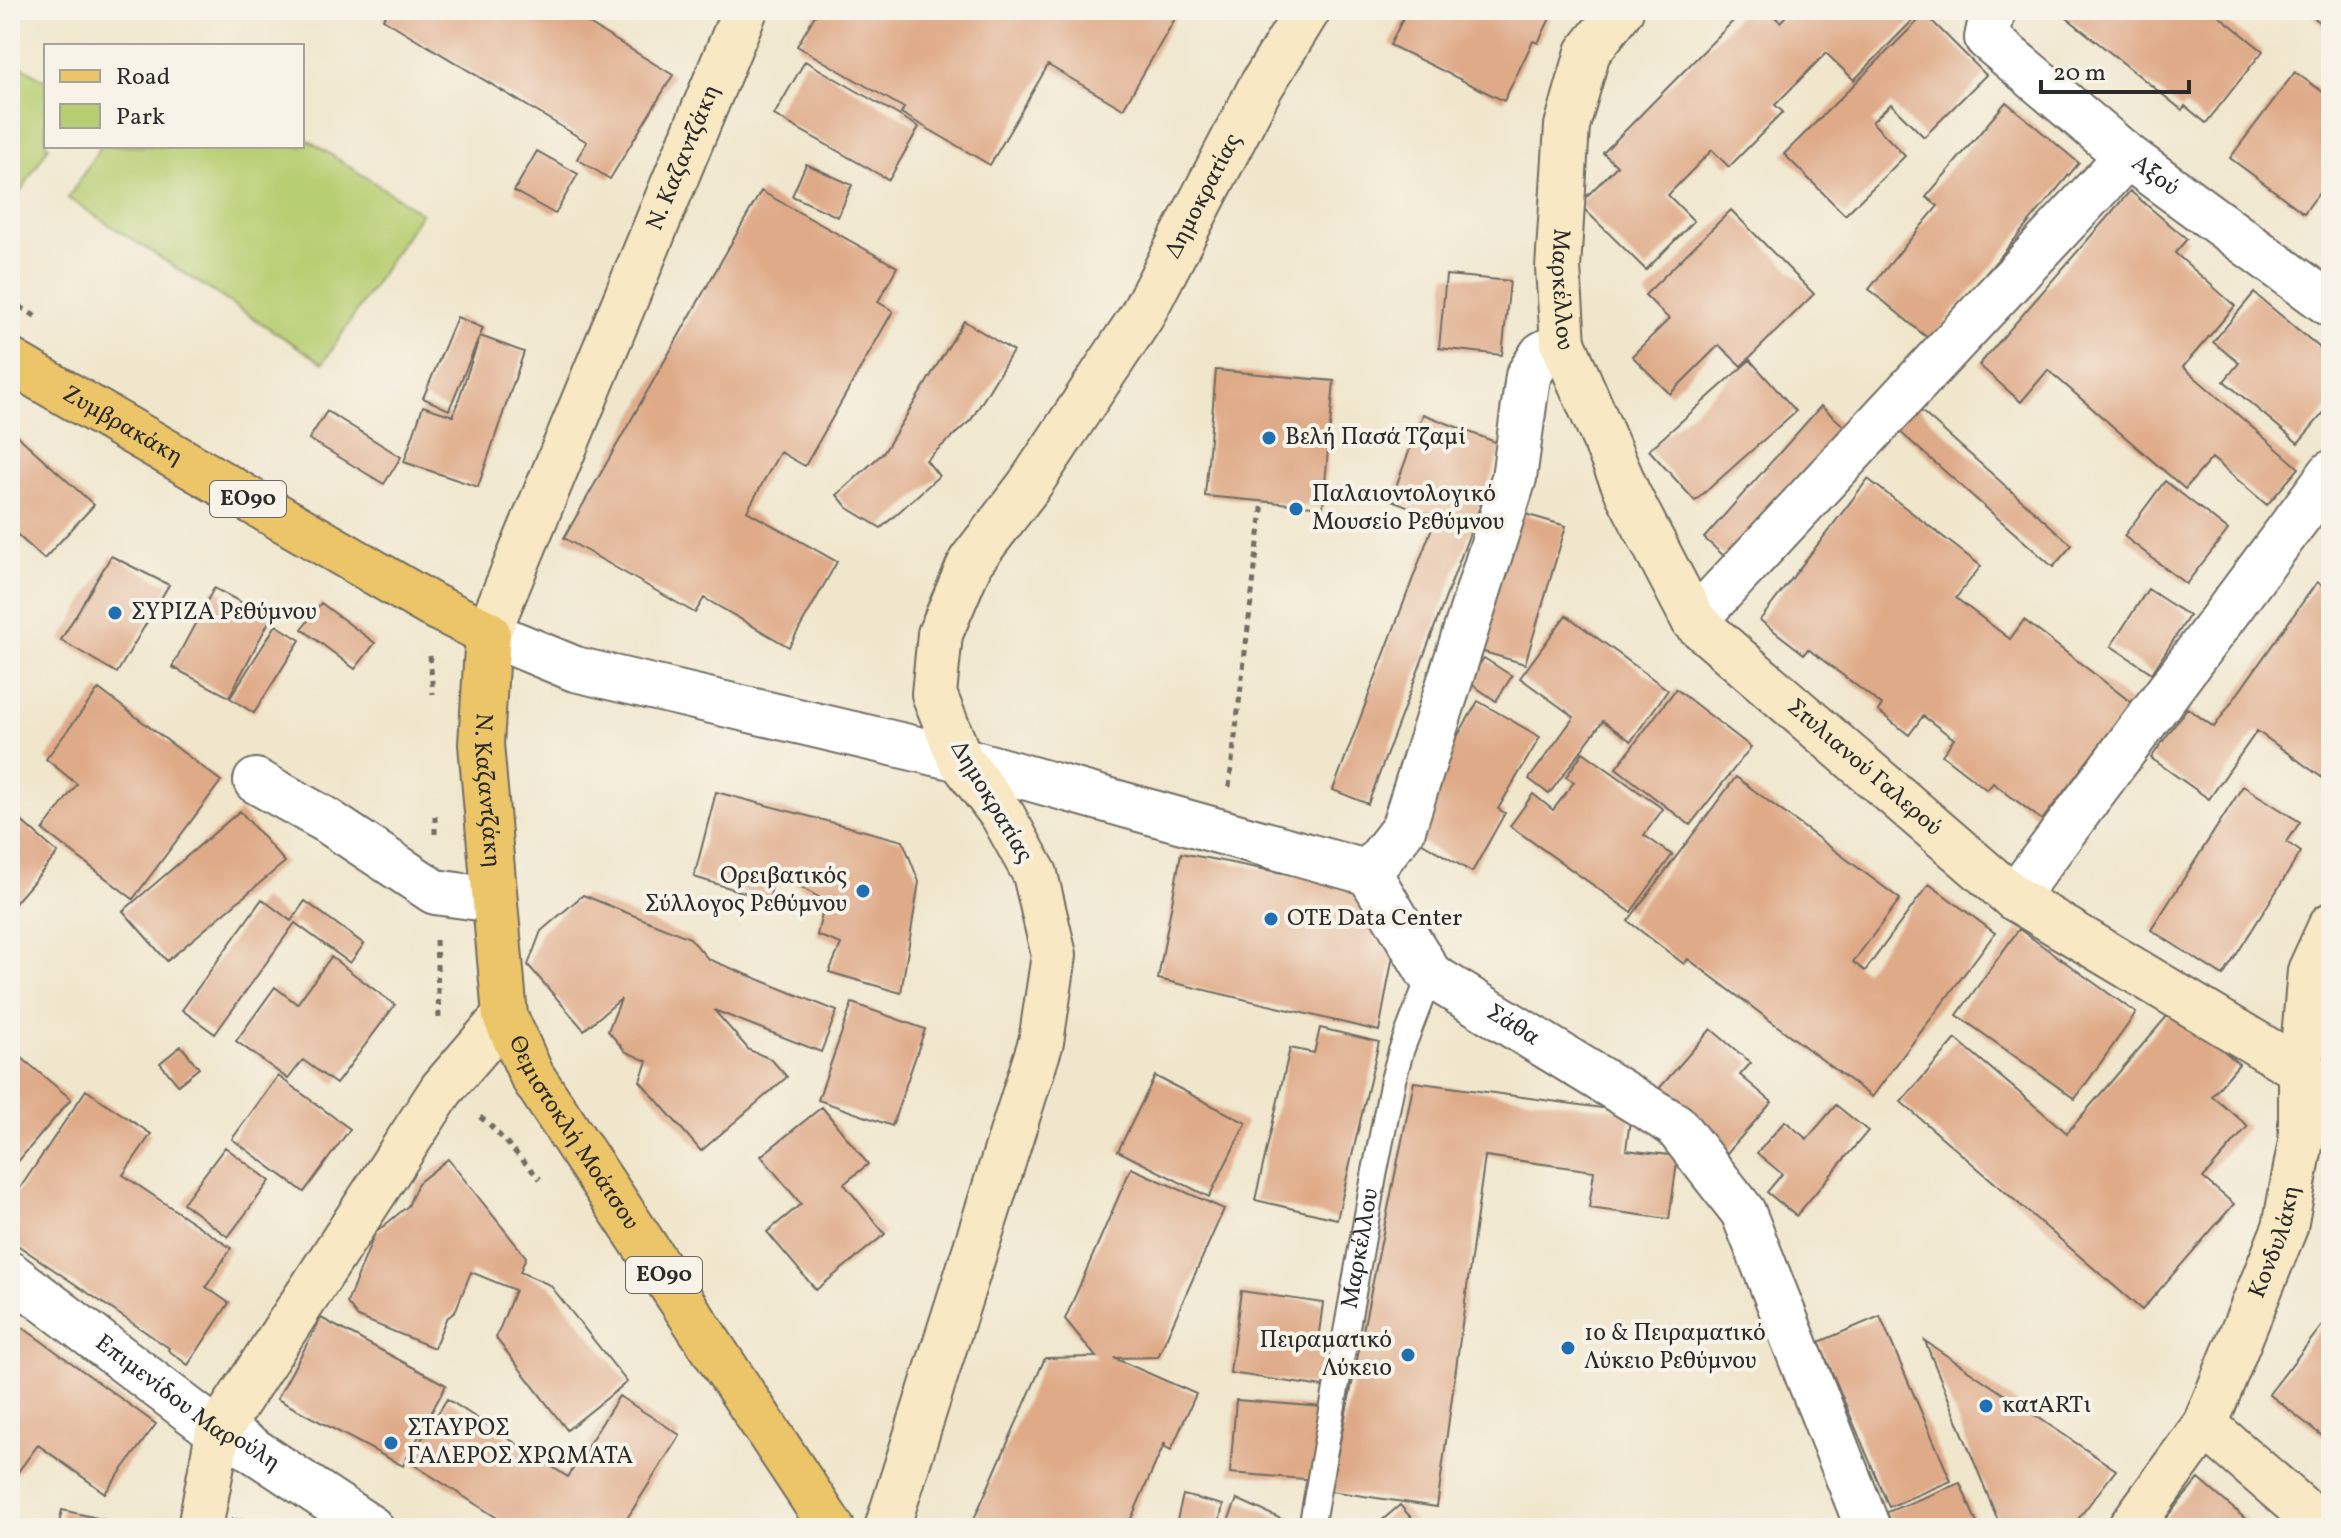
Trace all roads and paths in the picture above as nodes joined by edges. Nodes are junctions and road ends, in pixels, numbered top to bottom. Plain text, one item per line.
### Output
1 (745, 10) edge
2 (1308, 10) edge
3 (1621, 10) edge
4 (1990, 24) edge
5 (2127, 156) junction
6 (2331, 305) edge
7 (1563, 343) junction
8 (10, 361) edge
9 (2331, 473) edge
10 (1263, 501) dead end
11 (1694, 621) junction
12 (488, 633) junction
13 (960, 759) junction
14 (256, 781) dead end
15 (1224, 831) junction
16 (1369, 873) junction
17 (2014, 898) junction
18 (494, 900) junction
19 (2331, 925) edge
20 (1430, 975) junction
21 (505, 1016) junction
22 (2316, 1080) edge
23 (10, 1274) edge
24 (2205, 1425) junction
25 (218, 1432) junction
26 (200, 1528) edge
27 (371, 1528) edge
28 (832, 1528) edge
29 (887, 1528) edge
30 (1311, 1528) edge
31 (1868, 1528) edge
32 (2130, 1528) edge
33 (2324, 1528) edge

1 - 12 street, Ν. Καζαντζάκη
2 - 13 street, Δημοκρατίας
3 - 7 street, Μαρκέλλου
4 - 5 street, Αξού
5 - 6 street, Αξού
5 - 11 street
7 - 11 street, Στυλιανού Γαλερού
7 - 16 street, Μαρκέλλου
8 - 12 main road, Ζυμβρακάκη / ΕΟ90
9 - 17 street
10 - 15 path
11 - 17 street, Στυλιανού Γαλερού
12 - 13 street
12 - 18 main road, Ν. Καζαντζάκη / ΕΟ90
13 - 15 street
13 - 29 street, Δημοκρατίας
14 - 18 street
15 - 16 street
16 - 20 street, Σάθα
17 - 22 street, Στυλιανού Γαλερού
18 - 21 main road, Ν. Καζαντζάκη / ΕΟ90
19 - 22 street, Κονδυλάκη
20 - 30 lane, Μαρκέλλου
20 - 31 street, Σάθα
21 - 25 street
21 - 28 main road, Θεμιστοκλή Μοάτσου / ΕΟ90
22 - 24 street, Κονδυλάκη
23 - 25 street, Επιμενίδου Μαρούλη
24 - 32 street, Κονδυλάκη
24 - 33 street
25 - 26 street
25 - 27 street, Επιμενίδου Μαρούλη

